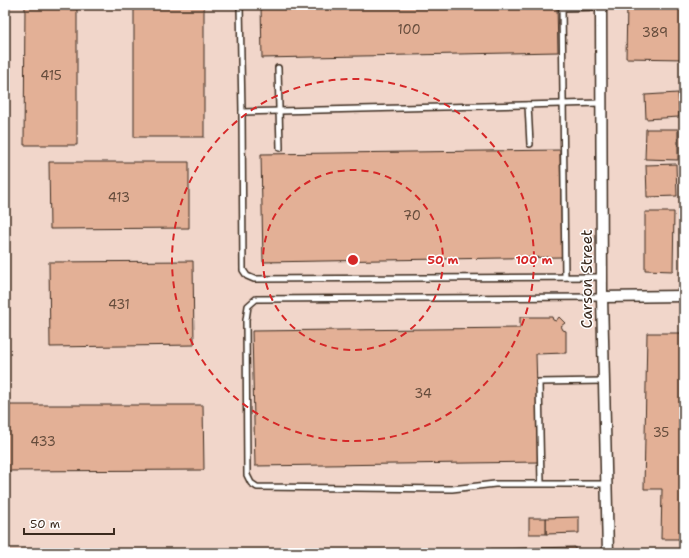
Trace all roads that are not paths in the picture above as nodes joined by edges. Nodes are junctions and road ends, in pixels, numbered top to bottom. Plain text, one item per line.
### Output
1 (240, 5) edge
2 (601, 6) edge
3 (562, 7) edge
4 (278, 68) dead end
5 (602, 103) junction
6 (528, 104) junction
7 (564, 104) junction
8 (279, 111) junction
9 (242, 112) junction
10 (530, 144) dead end
11 (280, 148) dead end
12 (565, 277) junction
13 (602, 277) junction
14 (602, 296) junction
15 (684, 296) edge
16 (603, 381) junction
17 (541, 483) junction
18 (606, 484) junction
19 (608, 553) edge

1 - 9 lane
2 - 3 lane
2 - 5 street, Carson Street
3 - 7 lane
4 - 8 lane
5 - 7 lane
5 - 13 street, Carson Street
6 - 7 lane
6 - 8 lane
6 - 10 lane
7 - 12 lane
8 - 9 lane
8 - 11 lane
9 - 12 lane
12 - 13 lane
13 - 14 street, Carson Street
14 - 15 street
14 - 16 street, Carson Street
14 - 17 lane
16 - 17 lane
16 - 18 street, Carson Street
17 - 18 lane
18 - 19 street, Carson Street

